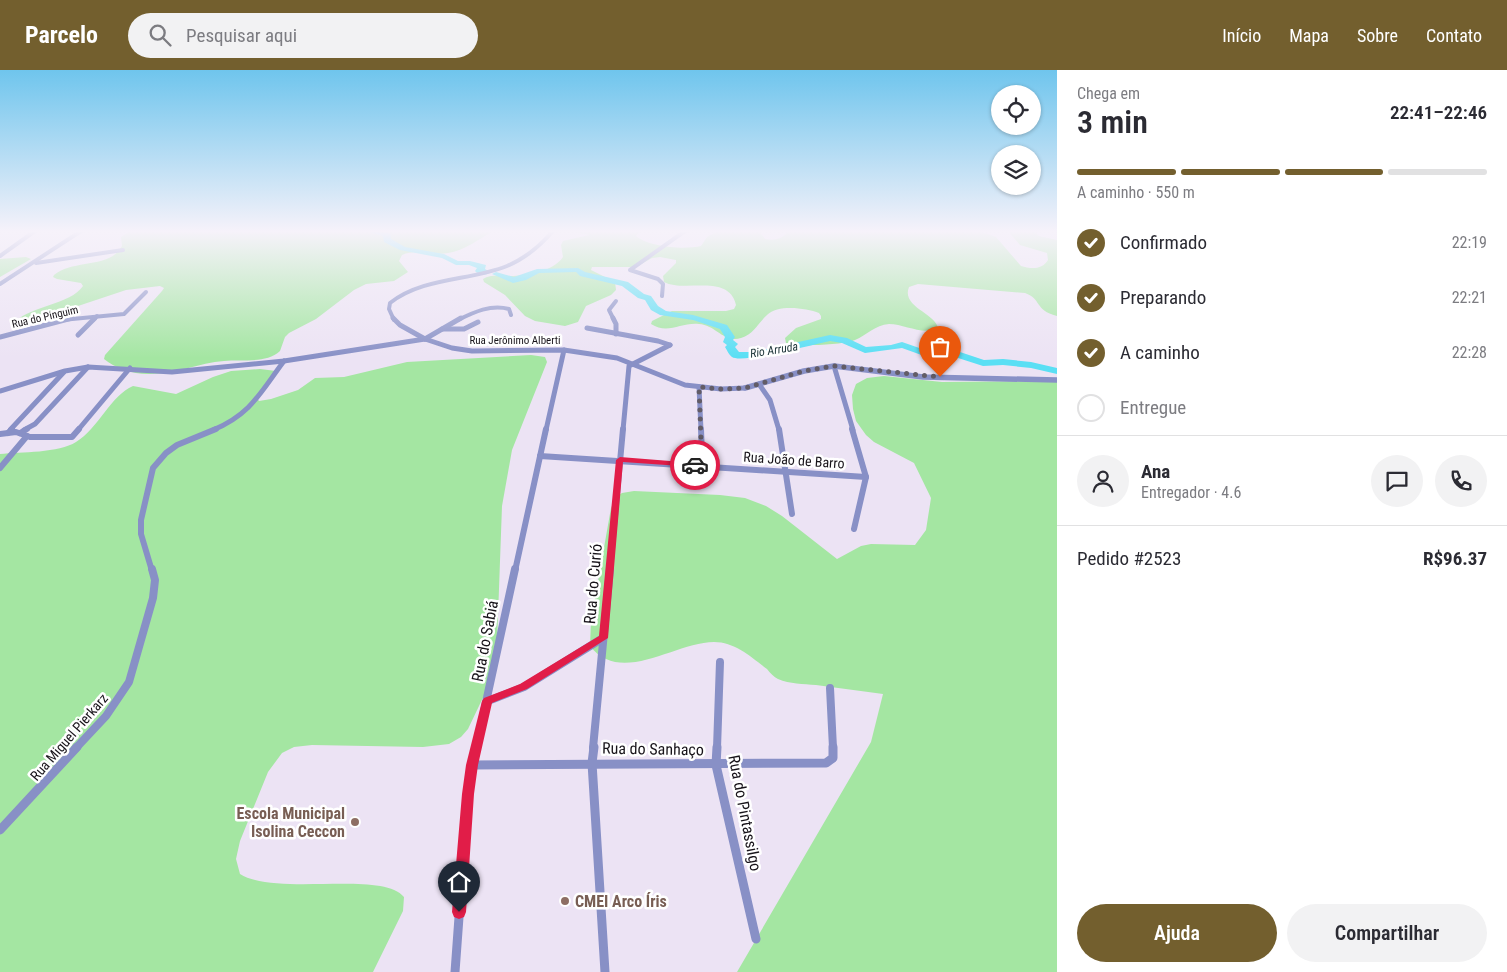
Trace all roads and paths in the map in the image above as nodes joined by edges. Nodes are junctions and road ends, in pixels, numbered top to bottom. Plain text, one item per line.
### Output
1 (17, 273) edge
2 (481, 273) edge
3 (640, 273) edge
4 (0, 284) edge
5 (146, 292) dead end
6 (662, 296) dead end
7 (616, 301) dead end
8 (511, 315) dead end
9 (97, 316) junction
10 (478, 322) dead end
11 (587, 328) dead end
12 (441, 330) junction
13 (616, 334) junction
14 (78, 335) dead end
15 (0, 337) edge
16 (425, 339) junction
17 (564, 350) junction
18 (284, 361) junction
19 (632, 363) junction
20 (834, 366) junction
21 (88, 367) junction
22 (130, 368) junction
23 (65, 371) junction
24 (1057, 380) edge
25 (759, 384) junction
26 (699, 387) junction
27 (745, 388) joint
28 (0, 391) edge
29 (8, 432) junction
30 (20, 433) junction
31 (0, 434) edge
32 (27, 436) junction
33 (540, 456) junction
34 (620, 460) junction
35 (702, 466) junction
36 (0, 468) edge
37 (784, 472) junction
38 (866, 477) junction
39 (702, 484) dead end
40 (792, 514) dead end
41 (854, 529) dead end
42 (603, 638) junction
43 (720, 662) dead end
44 (830, 688) dead end
45 (488, 701) junction
46 (592, 763) junction
47 (472, 765) junction
48 (716, 765) junction
49 (0, 830) edge
50 (756, 939) dead end
51 (455, 972) edge
52 (605, 972) edge

1 - 4 street
2 - 16 street
3 - 6 street
5 - 9 street, Rua do Pinguim
7 - 13 street
8 - 12 street
9 - 14 street
9 - 15 street, Rua do Pinguim
10 - 12 street
11 - 13 street
12 - 16 street
13 - 19 street
16 - 17 street, Rua Jerônimo Alberti
16 - 18 street, Rua Jerônimo Alberti
17 - 19 street, Rua Jerônimo Alberti
17 - 33 street, Rua do Sabiá
18 - 22 street, Rua Jerônimo Alberti
18 - 49 street, Rua Miguel Pierkarz
19 - 26 street, Rua Jerônimo Alberti
19 - 34 street, Rua do Curió
20 - 24 street, Rua Jerônimo Alberti
20 - 25 street, Rua Jerônimo Alberti
20 - 38 street
21 - 22 street, Rua Jerônimo Alberti
21 - 23 street, Rua Jerônimo Alberti
21 - 30 street
22 - 32 street
23 - 28 street, Rua Jerônimo Alberti
23 - 29 street
25 - 27 street, Rua Jerônimo Alberti
25 - 37 street
26 - 27 street, Rua Jerônimo Alberti
26 - 35 street
29 - 30 street
29 - 31 street
30 - 32 street
32 - 36 street
33 - 34 street, Rua João de Barro
33 - 45 street, Rua do Sabiá
34 - 35 street, Rua João de Barro
34 - 42 street, Rua do Curió
35 - 37 street, Rua João de Barro
35 - 39 street
37 - 38 street, Rua João de Barro
37 - 40 street
38 - 41 street
42 - 45 street
42 - 46 street, Rua do Curió
43 - 48 street, Rua do Pintassilgo
44 - 48 street, Rua do Sanhaço
45 - 47 street, Rua do Sabiá
46 - 47 street, Rua do Sanhaço
46 - 48 street, Rua do Sanhaço
46 - 52 street, Rua do Curió
47 - 51 street, Rua do Sabiá
48 - 50 street, Rua do Pintassilgo

